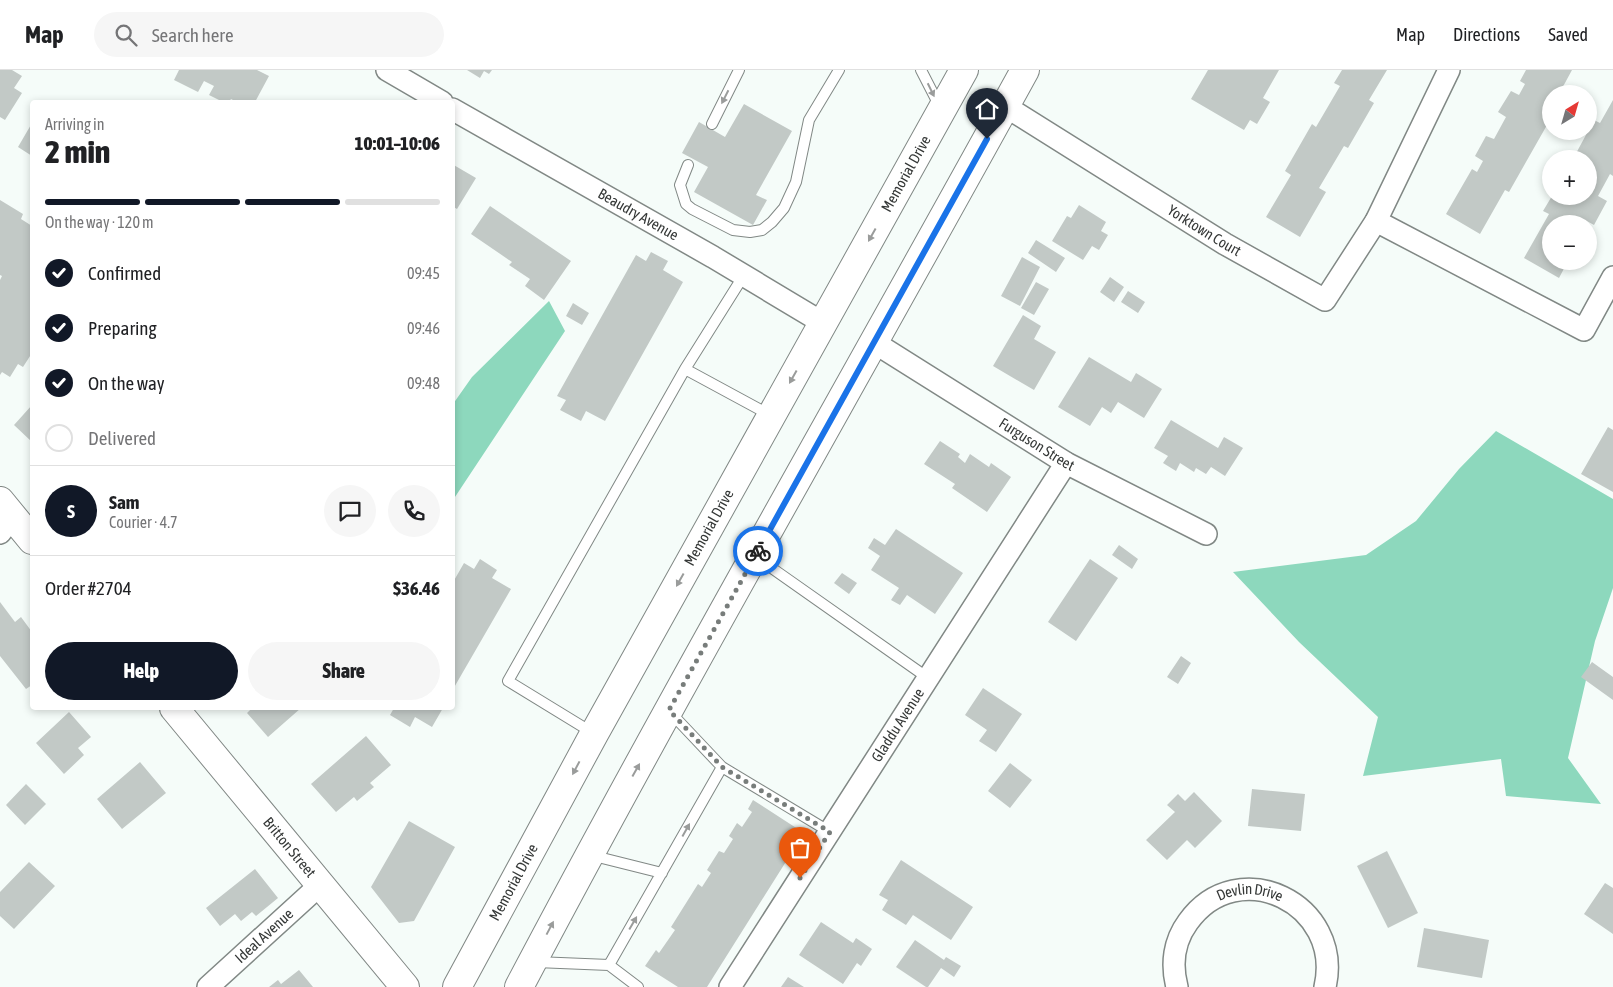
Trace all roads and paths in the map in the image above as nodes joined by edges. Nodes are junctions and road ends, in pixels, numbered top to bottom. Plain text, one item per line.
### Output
1 (387, 70) edge
2 (739, 70) edge
3 (839, 70) edge
4 (921, 70) edge
5 (964, 70) edge
6 (1025, 70) edge
7 (1449, 70) edge
8 (439, 100) edge
9 (1005, 106) junction
10 (941, 110) junction
11 (455, 111) edge
12 (712, 124) dead end
13 (688, 165) dead end
14 (1376, 221) junction
15 (744, 275) junction
16 (1613, 278) edge
17 (823, 322) junction
18 (875, 343) junction
19 (685, 369) junction
20 (771, 416) junction
21 (1066, 463) junction
22 (4, 517) edge
23 (1206, 534) dead end
24 (30, 538) edge
25 (755, 557) junction
26 (928, 678) junction
27 (176, 710) edge
28 (669, 710) junction
29 (594, 734) junction
30 (722, 767) junction
31 (830, 832) junction
32 (589, 855) junction
33 (662, 873) junction
34 (320, 885) junction
35 (532, 962) junction
36 (609, 965) junction
37 (208, 987) edge
38 (405, 987) edge
39 (457, 987) edge
40 (519, 987) edge
41 (638, 987) edge
42 (730, 987) edge
43 (1176, 987) edge
44 (1325, 987) edge

1 - 8 street
2 -> 12 lane
3 - 13 lane
4 -> 10 lane
5 - 10 main road, Memorial Drive
6 - 9 main road
7 - 14 street, Yorktown Court
9 - 14 street, Yorktown Court
9 - 18 main road
10 -> 17 main road, Memorial Drive
11 - 15 street, Beaudry Avenue
14 - 16 street
15 - 17 street, Beaudry Avenue
15 - 19 lane
17 -> 20 main road, Memorial Drive
18 - 21 street, Furguson Street
18 - 25 main road
19 - 20 lane
19 - 29 lane
20 -> 29 main road, Memorial Drive
21 - 23 street, Furguson Street
21 - 26 street, Gladdu Avenue
22 - 24 main road
25 - 26 lane
25 - 28 main road
26 - 31 street, Gladdu Avenue
27 - 34 main road, Britton Street
28 - 30 lane
32 -> 28 main road
29 -> 39 main road, Memorial Drive
30 - 31 lane
33 -> 30 lane
31 - 42 street, Gladdu Avenue
32 - 33 lane
35 -> 32 main road
36 -> 33 lane
34 - 37 street, Ideal Avenue
34 - 38 main road, Britton Street
35 - 36 lane
35 - 40 main road
36 - 41 lane
43 - 44 street, Devlin Drive

